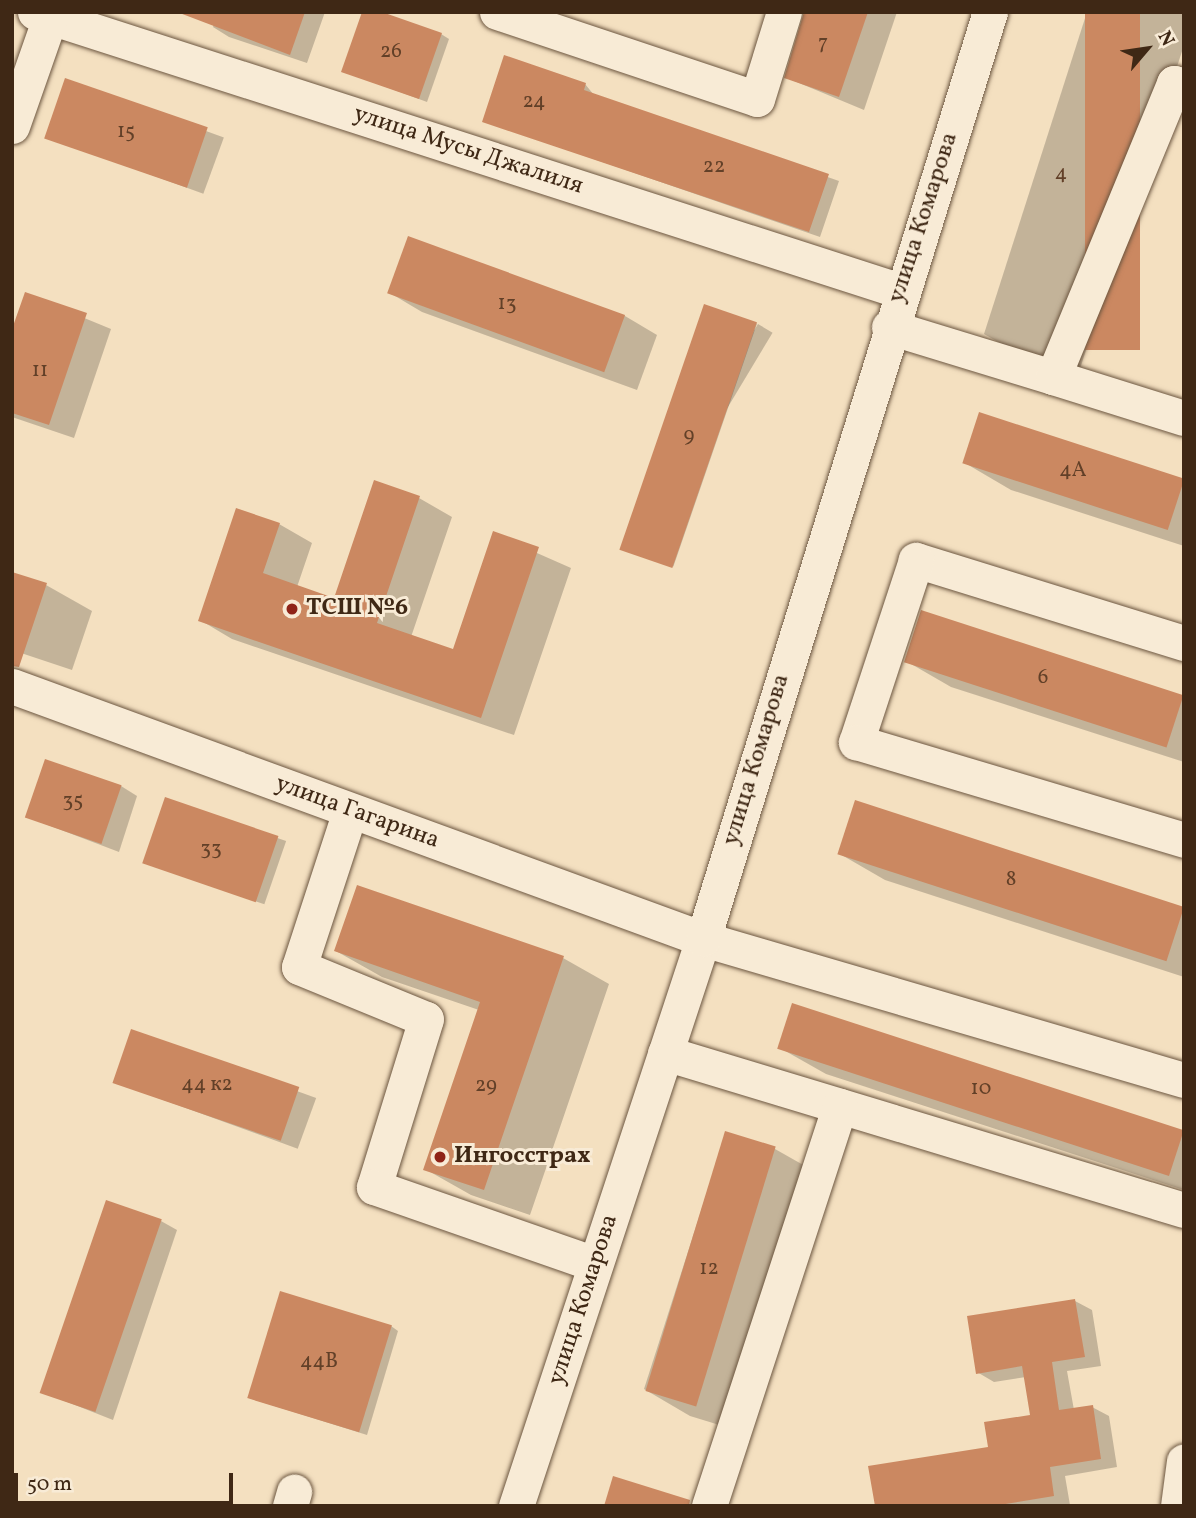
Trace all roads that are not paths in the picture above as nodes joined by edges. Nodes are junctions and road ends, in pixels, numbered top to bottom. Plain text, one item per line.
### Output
1 (497, 12) edge
2 (784, 12) edge
3 (990, 12) edge
4 (46, 14) edge
5 (1180, 81) edge
6 (12, 125) edge
7 (901, 290) junction
8 (889, 327) junction
9 (1052, 377) junction
10 (1184, 418) edge
11 (1184, 643) edge
12 (12, 686) edge
13 (350, 811) junction
14 (1184, 840) edge
15 (703, 939) junction
16 (665, 1053) junction
17 (1184, 1080) edge
18 (839, 1106) junction
19 (1184, 1210) edge
20 (595, 1264) junction
21 (1184, 1461) edge
22 (516, 1506) edge
23 (709, 1506) edge
24 (1178, 1506) edge

1 - 2 street
3 - 7 street, улица Комарова
4 - 6 street
4 - 7 street, улица Мусы Джалиля
5 - 9 street
7 - 8 street, улица Комарова
8 - 9 street
8 - 15 street, улица Комарова
9 - 10 street
11 - 14 street
12 - 13 street, улица Гагарина
13 - 15 street, улица Гагарина
13 - 20 street
15 - 16 street, улица Комарова
15 - 17 street, улица Гагарина
16 - 18 street
16 - 20 street, улица Комарова
18 - 19 street
18 - 23 street
20 - 22 street, улица Комарова
21 - 24 street

